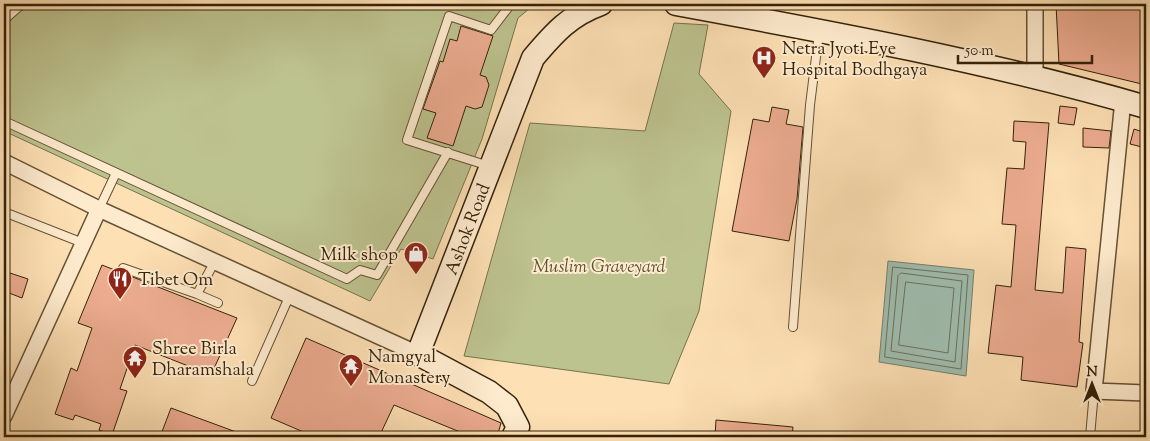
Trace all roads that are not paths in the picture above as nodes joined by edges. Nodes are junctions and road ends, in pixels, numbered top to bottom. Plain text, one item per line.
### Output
1 (22, 4) edge
2 (511, 4) edge
3 (601, 4) edge
4 (676, 4) edge
5 (1035, 4) edge
6 (4, 20) edge
7 (820, 31) junction
8 (1035, 76) junction
9 (1123, 100) junction
10 (1146, 107) edge
11 (4, 120) edge
12 (448, 152) junction
13 (4, 162) edge
14 (491, 166) junction
15 (116, 173) junction
16 (99, 209) junction
17 (4, 212) edge
18 (83, 243) junction
19 (214, 262) junction
20 (123, 268) dead end
21 (197, 294) junction
22 (289, 297) junction
23 (218, 303) dead end
24 (793, 328) dead end
25 (418, 354) junction
26 (252, 381) dead end
27 (1094, 391) junction
28 (1146, 393) edge
29 (4, 416) edge
30 (514, 437) edge
31 (1090, 437) edge

1 - 6 lane
2 - 12 lane
3 - 14 street, Ashok Road
4 - 7 street
5 - 8 street
7 - 8 street
7 - 24 lane
8 - 9 street
9 - 10 street
9 - 27 street
11 - 15 lane
12 - 14 lane
12 - 15 lane
13 - 16 street
14 - 25 street, Ashok Road
15 - 16 lane
16 - 18 street
16 - 19 street
17 - 18 lane
18 - 29 street
19 - 21 lane
19 - 22 street
20 - 21 lane
21 - 23 lane
22 - 25 street
22 - 26 lane
25 - 30 street
27 - 28 street
27 - 31 lane

